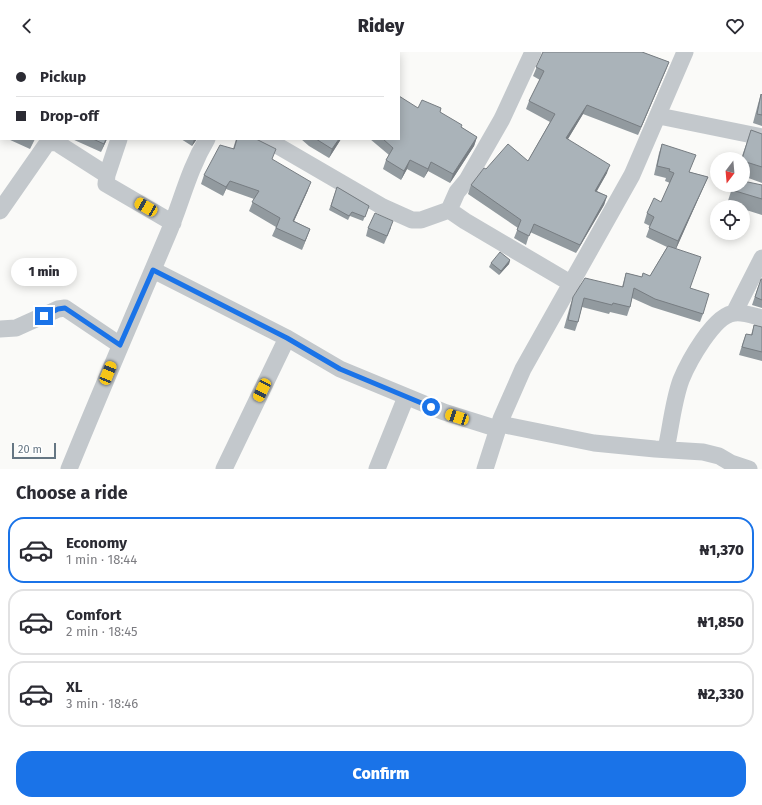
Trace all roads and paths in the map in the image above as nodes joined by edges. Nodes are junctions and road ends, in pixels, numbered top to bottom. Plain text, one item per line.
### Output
1 (533, 52) edge
2 (685, 52) edge
3 (659, 116) junction
4 (762, 137) edge
5 (119, 140) edge
6 (206, 140) edge
7 (268, 140) edge
8 (107, 175) junction
9 (449, 210) junction
10 (0, 211) edge
11 (173, 223) junction
12 (762, 258) edge
13 (153, 270) junction
14 (572, 284) junction
15 (734, 313) junction
16 (762, 318) edge
17 (0, 329) edge
18 (287, 338) junction
19 (120, 345) junction
20 (406, 396) junction
21 (499, 426) junction
22 (666, 449) junction
23 (69, 469) edge
24 (224, 469) edge
25 (377, 469) edge
26 (485, 469) edge
27 (749, 469) edge

1 - 9 street
2 - 3 street
3 - 4 street
3 - 14 street
5 - 8 street
6 - 11 street
7 - 9 street
8 - 10 street
8 - 11 street
9 - 14 street
11 - 13 street
12 - 15 street
13 - 18 street
13 - 19 street
14 - 21 street
15 - 16 street
15 - 22 street
17 - 19 street
18 - 20 street
18 - 24 street
19 - 23 street
20 - 21 street
20 - 25 street
21 - 22 street
21 - 26 street
22 - 27 street

